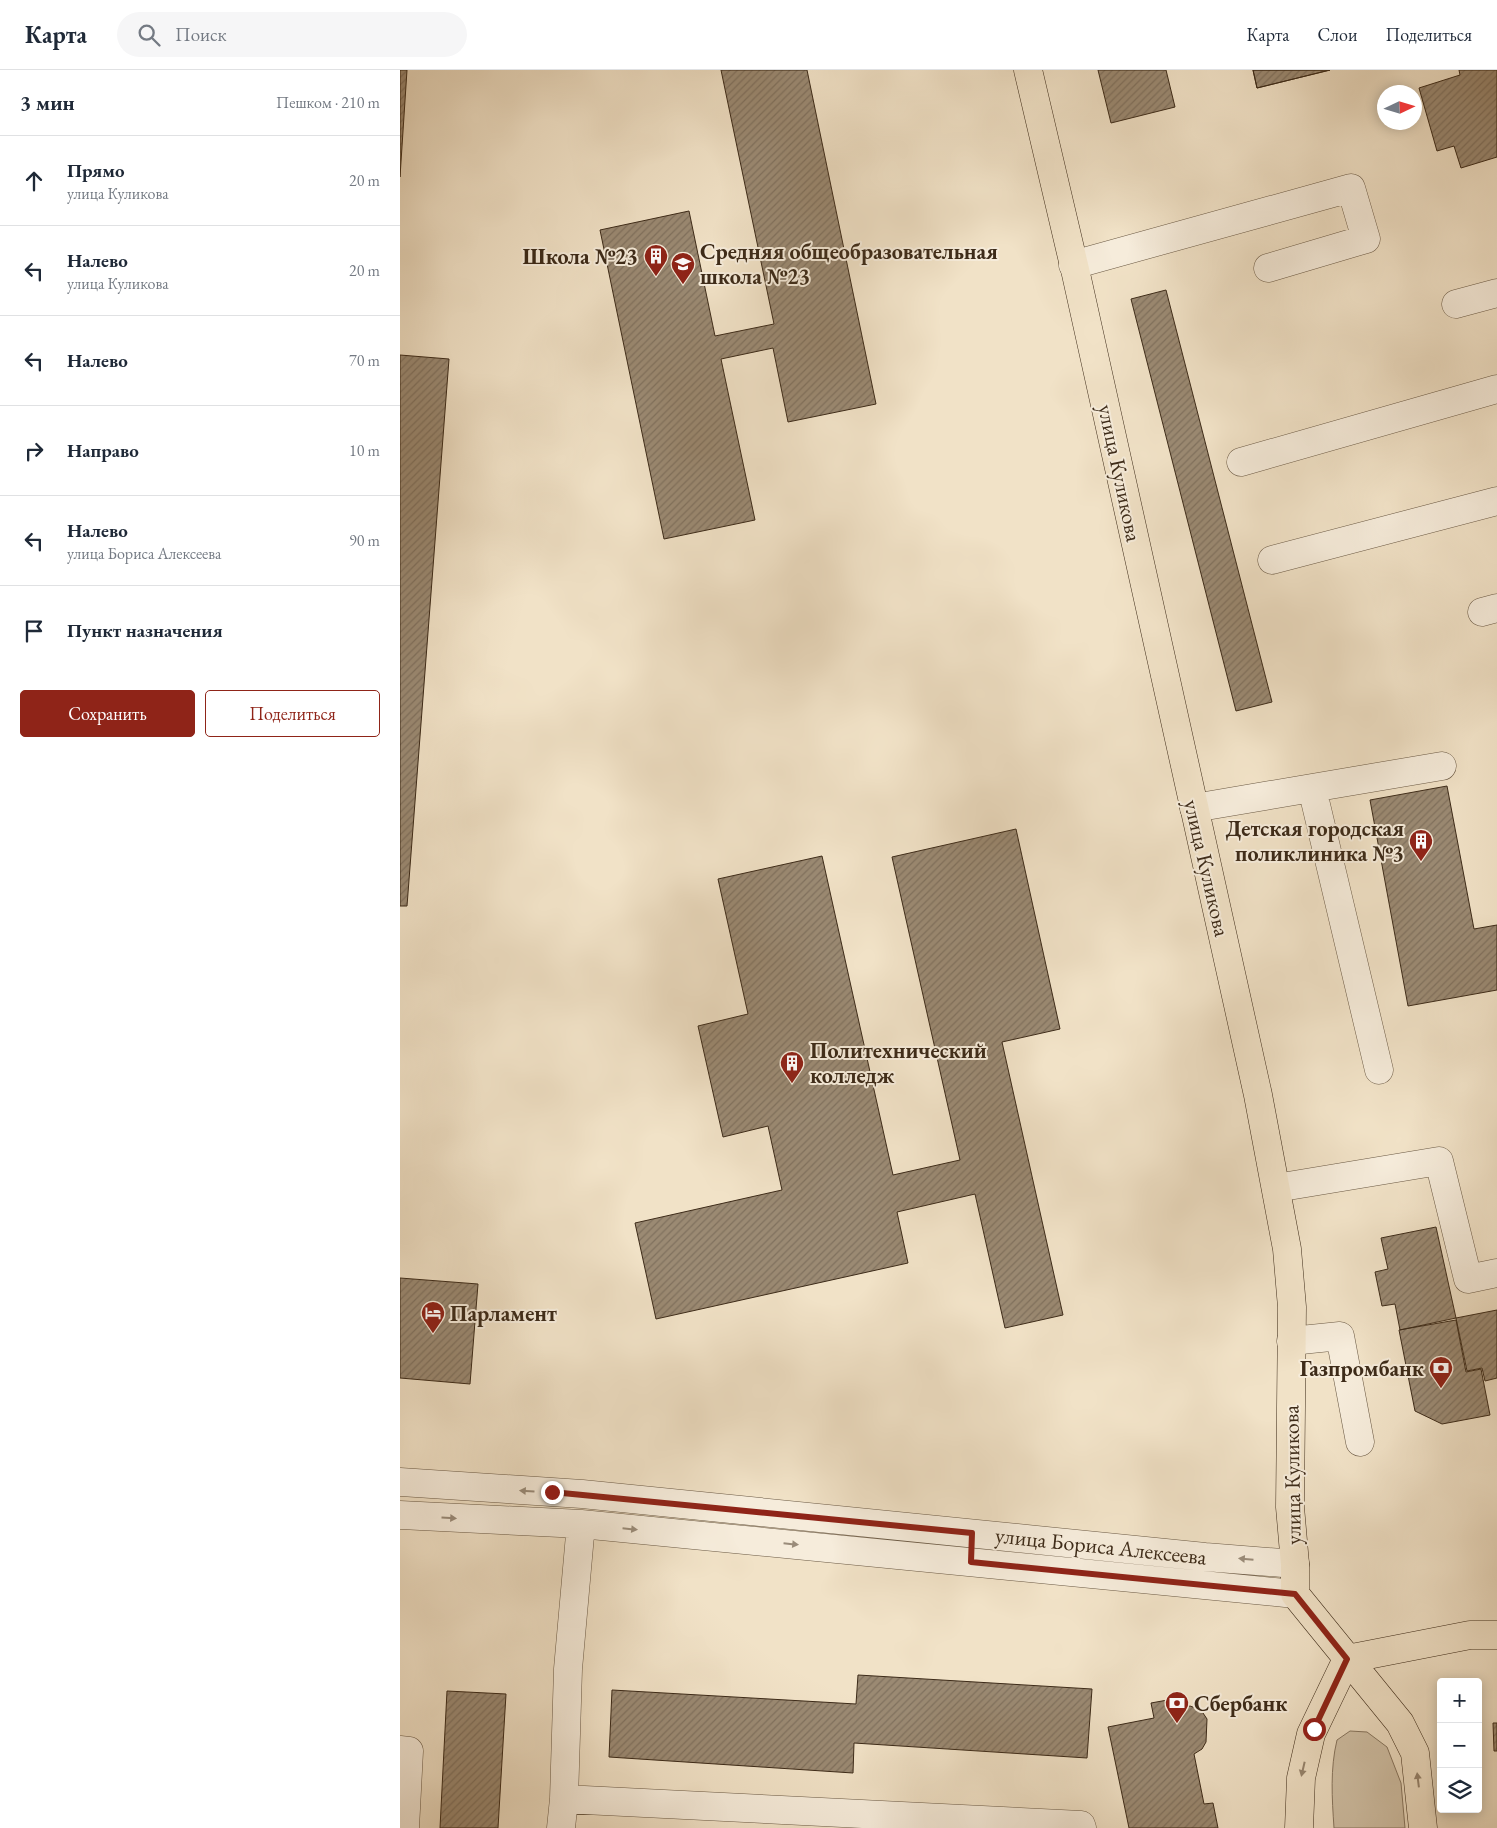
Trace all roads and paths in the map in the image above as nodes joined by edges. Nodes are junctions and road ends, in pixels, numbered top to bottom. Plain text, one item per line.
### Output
1 (1028, 70) edge
2 (1073, 265) junction
3 (1268, 268) dead end
4 (1497, 293) edge
5 (1456, 304) dead end
6 (1497, 389) edge
7 (1241, 462) dead end
8 (1497, 501) edge
9 (1272, 560) dead end
10 (1442, 766) dead end
11 (1312, 788) junction
12 (1194, 808) junction
13 (1378, 1070) dead end
14 (1276, 1188) junction
15 (1497, 1273) edge
16 (1291, 1341) junction
17 (1360, 1442) dead end
18 (400, 1482) edge
19 (400, 1515) edge
20 (581, 1524) junction
21 (972, 1533) junction
22 (971, 1562) junction
23 (1295, 1564) junction
24 (1295, 1594) junction
25 (1497, 1634) edge
26 (1347, 1659) junction
27 (400, 1750) edge
28 (564, 1799) junction
29 (405, 1828) edge
30 (561, 1828) edge
31 (1082, 1828) edge
32 (1299, 1828) edge
33 (1424, 1828) edge

1 - 2 main road, улица Куликова
2 - 3 street
2 - 12 main road, улица Куликова
4 - 5 street
6 - 7 street
8 - 9 street
10 - 11 street
11 - 12 street
11 - 13 street
12 - 14 main road, улица Куликова
14 - 15 street
14 - 16 main road, улица Куликова
16 - 17 street
16 - 23 main road, улица Куликова
21 -> 18 street, улица Бориса Алексеева
19 -> 20 street
20 -> 22 street
20 - 28 street
21 - 22 street
23 -> 21 street, улица Бориса Алексеева
22 - 24 street
23 - 24 main road, улица Куликова
24 - 26 main road
25 - 26 main road
26 -> 32 main road
33 -> 26 main road
27 - 29 street
28 - 30 street
28 - 31 street

